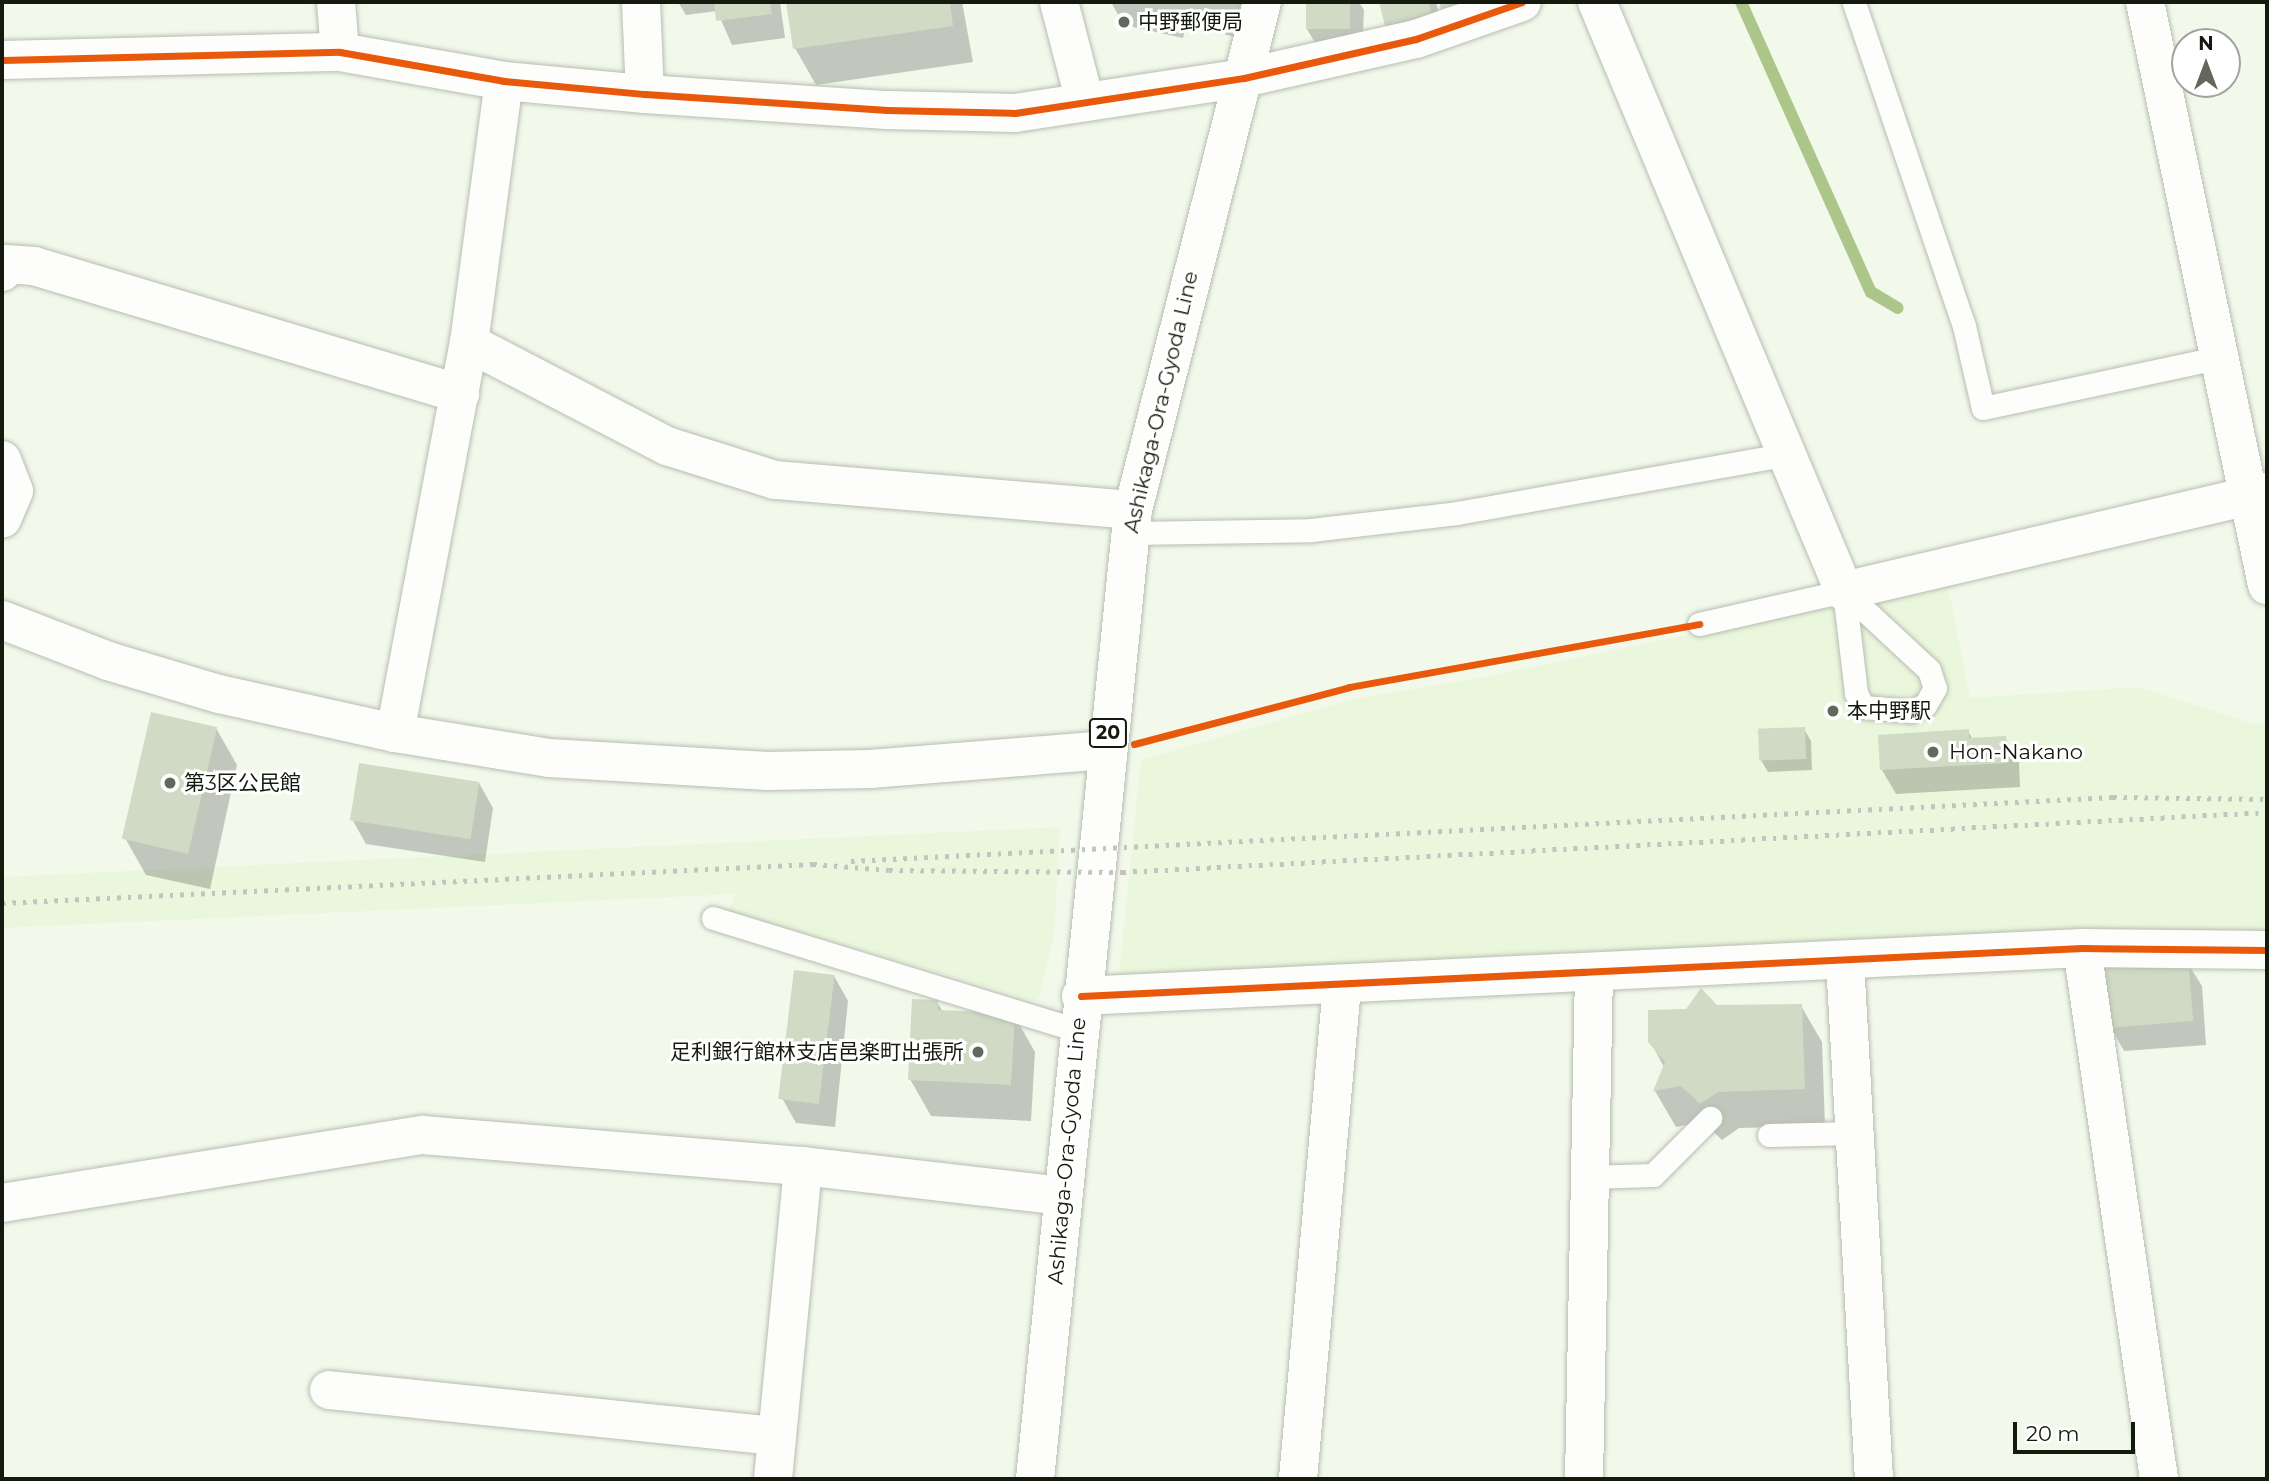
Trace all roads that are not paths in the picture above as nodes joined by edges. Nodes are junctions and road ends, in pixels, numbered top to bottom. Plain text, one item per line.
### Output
1 (336, 2) edge
2 (641, 2) edge
3 (1059, 2) edge
4 (1262, 2) edge
5 (1522, 2) edge
6 (1597, 2) edge
7 (2145, 2) edge
8 (1854, 4) dead end
9 (341, 52) junction
10 (2, 60) edge
11 (1244, 78) junction
12 (504, 81) junction
13 (645, 94) junction
14 (1085, 102) junction
15 (2, 272) edge
16 (470, 343) junction
17 (2217, 358) junction
18 (460, 394) junction
19 (1788, 454) junction
20 (2, 460) edge
21 (2256, 494) edge
22 (2, 519) edge
23 (1132, 522) junction
24 (2267, 585) edge
25 (1844, 591) junction
26 (2, 620) edge
27 (1699, 624) dead end
28 (395, 733) junction
29 (1106, 750) junction
30 (713, 918) dead end
31 (2082, 948) junction
32 (2267, 950) edge
33 (1845, 961) junction
34 (1594, 973) junction
35 (1342, 985) junction
36 (1080, 1013) junction
37 (1710, 1118) dead end
38 (1855, 1133) junction
39 (1769, 1135) dead end
40 (803, 1166) junction
41 (1590, 1177) junction
42 (1062, 1196) junction
43 (2, 1203) edge
44 (329, 1390) dead end
45 (778, 1436) junction
46 (773, 1479) edge
47 (1035, 1479) edge
48 (1298, 1479) edge
49 (1584, 1479) edge
50 (1874, 1479) edge
51 (2159, 1479) edge

1 - 9 street
2 - 13 street
3 - 14 street
4 - 11 street, Ashikaga-Ora-Gyoda Line / 20
5 - 11 street
6 - 19 street
7 - 17 street
8 - 17 lane
9 - 10 street
9 - 12 street
11 - 14 street
11 - 23 street, Ashikaga-Ora-Gyoda Line / 20
12 - 13 street
12 - 16 street
13 - 14 street
15 - 18 street
16 - 18 street
16 - 23 street
17 - 21 street
18 - 28 street
19 - 23 lane
19 - 25 street
20 - 22 street
21 - 24 street
21 - 25 street
23 - 29 street, Ashikaga-Ora-Gyoda Line / 20
25 - 25 lane
25 - 27 lane
26 - 28 street
28 - 29 street
29 - 36 street, Ashikaga-Ora-Gyoda Line / 20
30 - 36 lane
31 - 32 street
31 - 33 street
31 - 51 street
33 - 34 street
33 - 38 street
34 - 35 street
34 - 41 street
35 - 36 street
35 - 48 street
36 - 42 street, Ashikaga-Ora-Gyoda Line / 20
37 - 41 lane
38 - 39 lane
38 - 50 street
40 - 42 street
40 - 43 street
40 - 45 street
41 - 49 street
42 - 47 street, Ashikaga-Ora-Gyoda Line / 20
44 - 45 street
45 - 46 street

